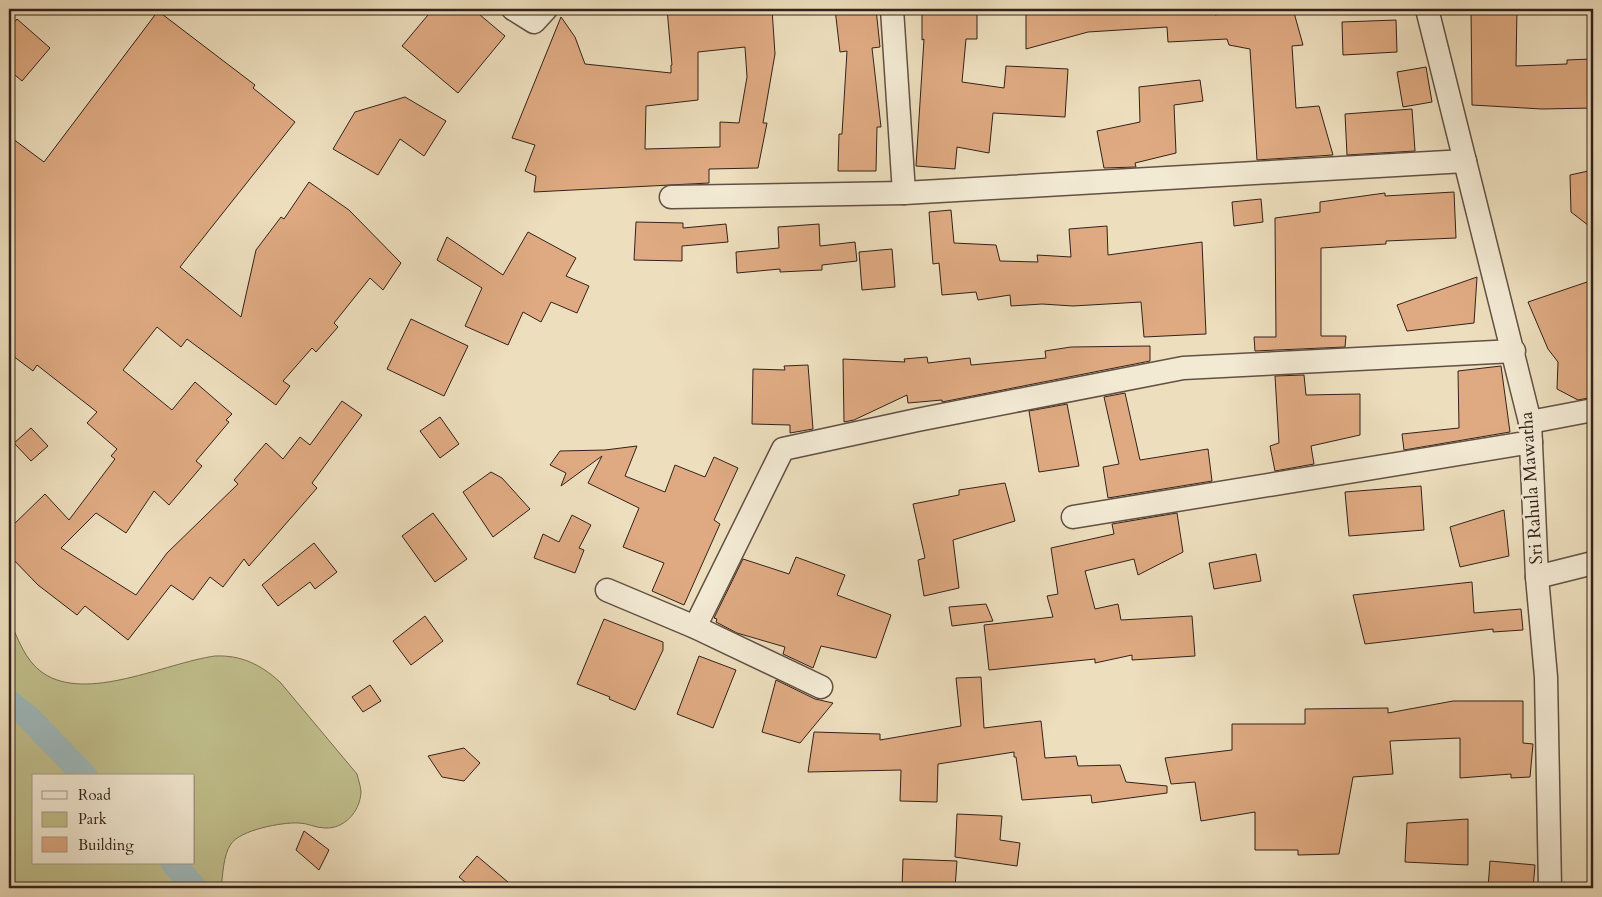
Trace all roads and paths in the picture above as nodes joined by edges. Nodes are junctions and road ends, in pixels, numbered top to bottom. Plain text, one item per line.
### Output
1 (513, 9) edge
2 (546, 9) edge
3 (892, 9) edge
4 (1427, 9) edge
5 (1465, 161) junction
6 (904, 193) junction
7 (671, 196) dead end
8 (1514, 351) junction
9 (1593, 410) edge
10 (1530, 432) junction
11 (1073, 517) dead end
12 (1593, 563) edge
13 (1537, 577) junction
14 (607, 590) dead end
15 (695, 628) junction
16 (821, 687) dead end
17 (1550, 888) edge

1 - 2 street
3 - 6 street
4 - 5 street, Sri Rahula Mawatha
5 - 6 street
5 - 8 street, Sri Rahula Mawatha
6 - 7 street
8 - 10 street, Sri Rahula Mawatha
8 - 15 street
9 - 10 street
10 - 11 street
10 - 13 street, Sri Rahula Mawatha
12 - 13 street
13 - 17 street, Sri Rahula Mawatha
14 - 15 street
15 - 16 street

